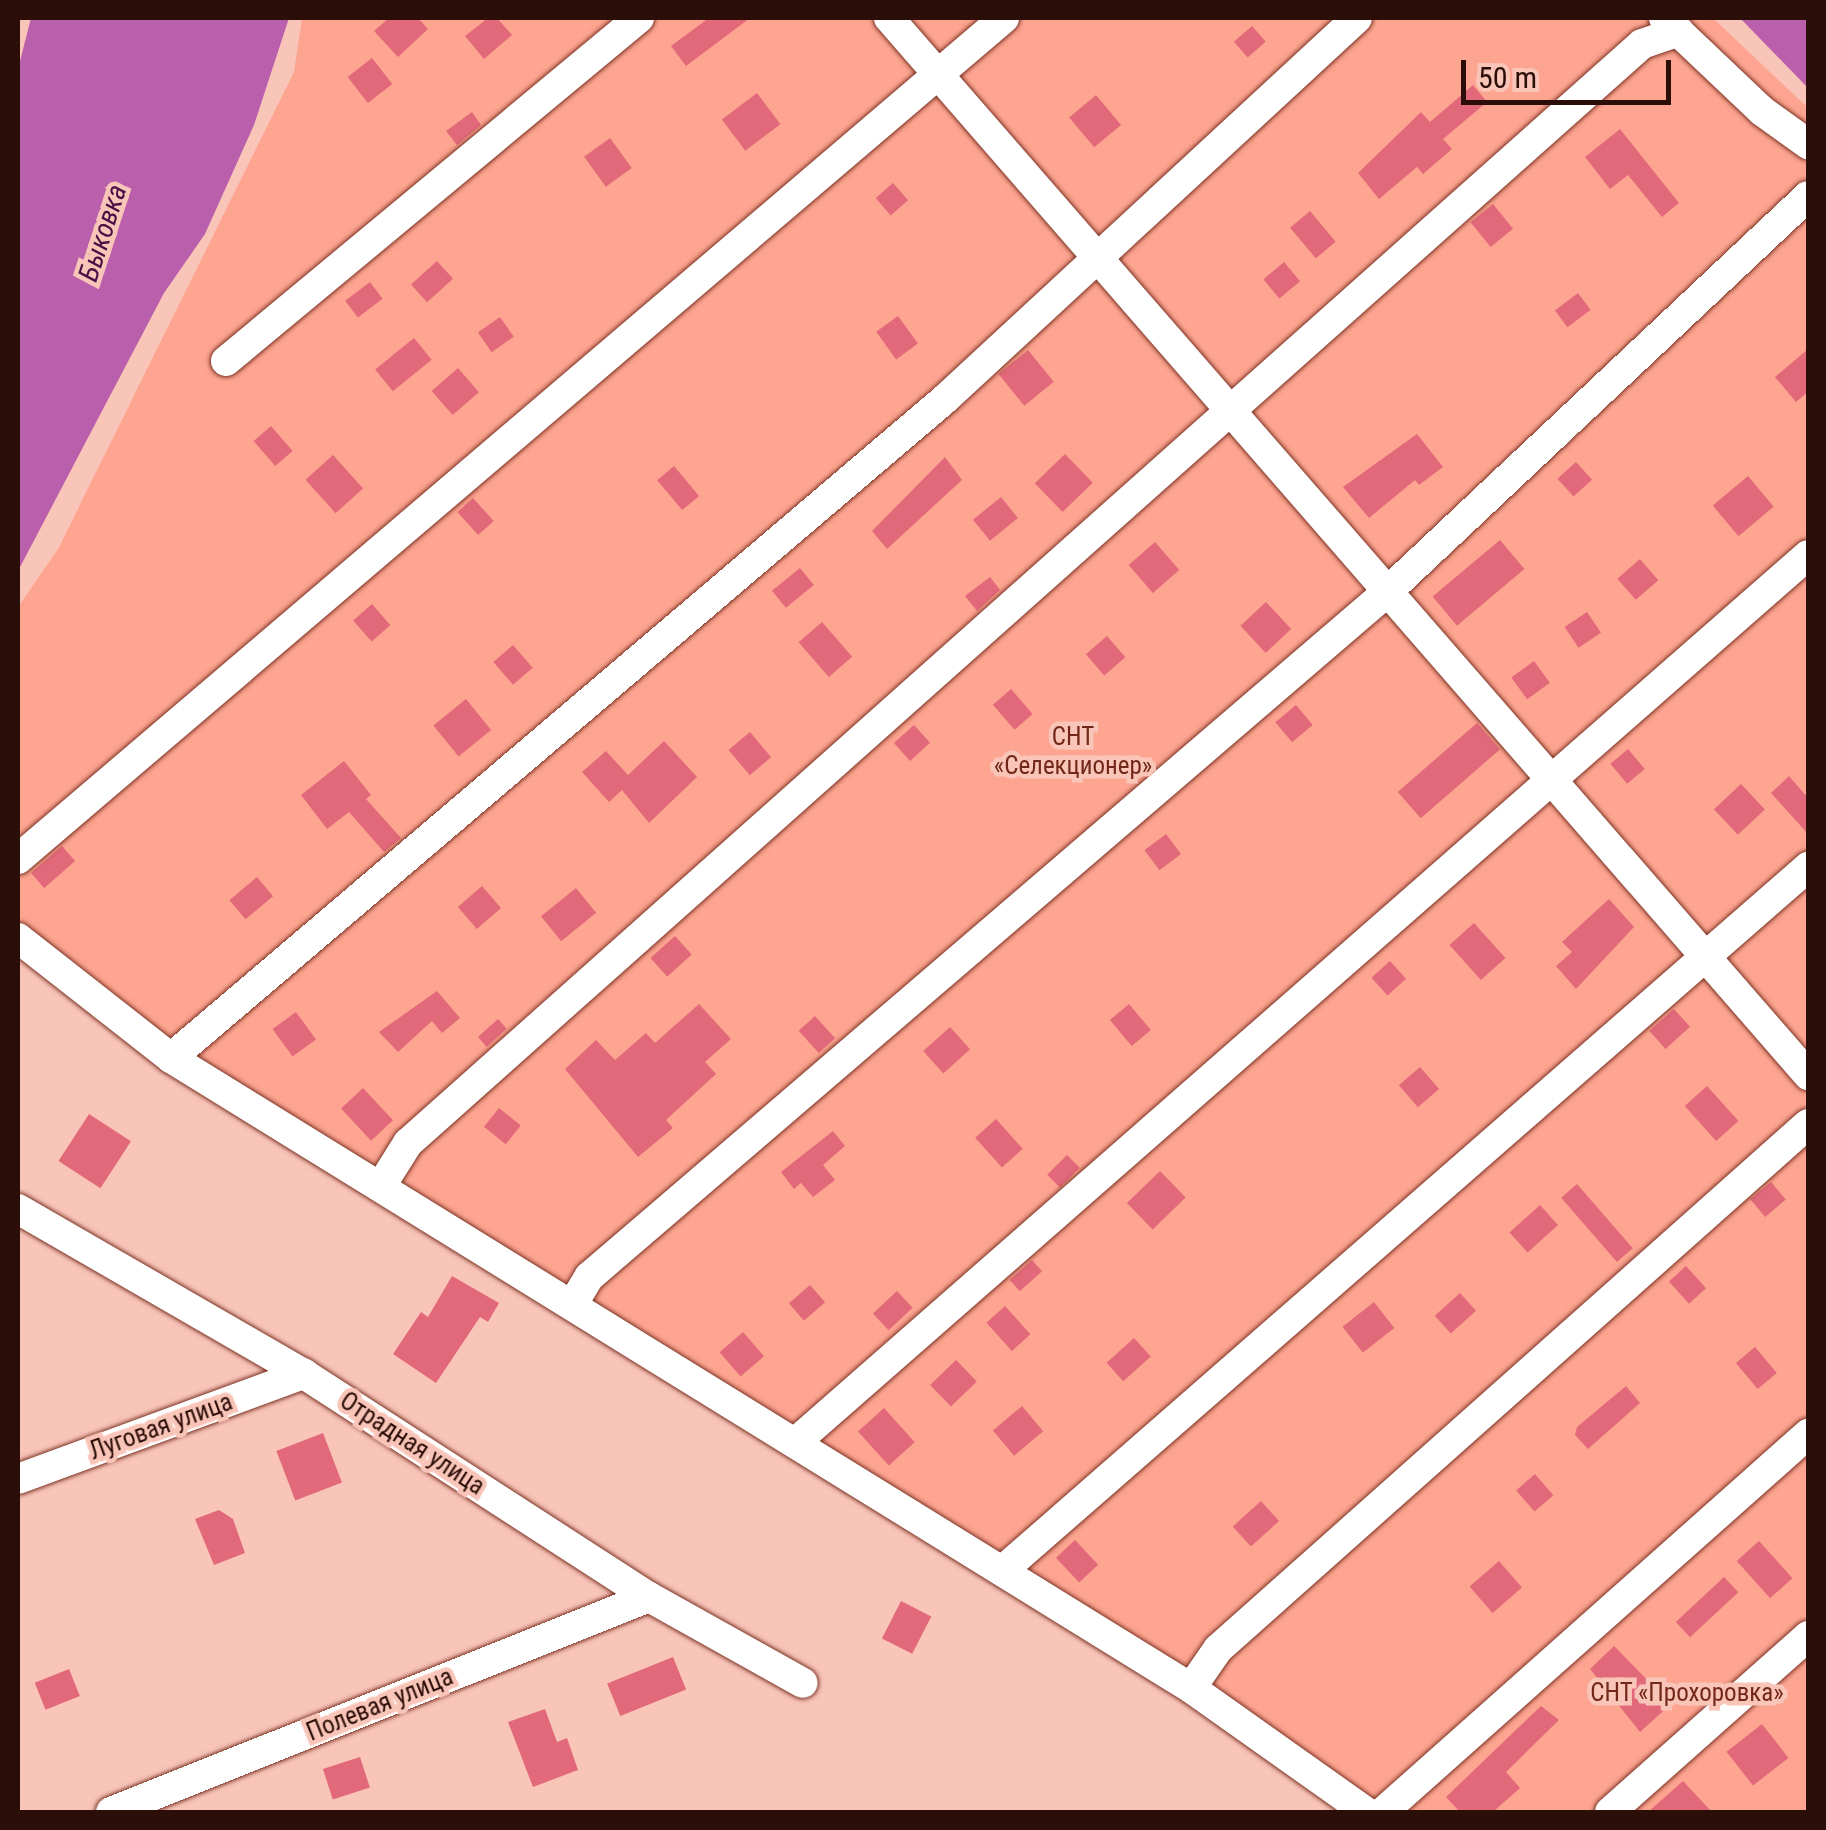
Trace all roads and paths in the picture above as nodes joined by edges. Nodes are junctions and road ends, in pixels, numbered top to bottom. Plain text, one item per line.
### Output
1 (640, 18) edge
2 (888, 18) edge
3 (1004, 18) edge
4 (1357, 18) edge
5 (1671, 24) edge
6 (939, 75) junction
7 (1808, 144) edge
8 (1808, 196) edge
9 (1097, 257) junction
10 (226, 361) dead end
11 (1229, 415) junction
12 (1808, 555) edge
13 (1386, 593) junction
14 (1554, 781) junction
15 (18, 859) edge
16 (1808, 867) edge
17 (18, 938) edge
18 (1707, 958) junction
19 (172, 1058) junction
20 (1808, 1075) edge
21 (1808, 1124) edge
22 (381, 1186) junction
23 (18, 1210) edge
24 (574, 1302) junction
25 (304, 1374) junction
26 (1808, 1434) edge
27 (797, 1440) junction
28 (18, 1480) edge
29 (1003, 1570) junction
30 (649, 1597) junction
31 (1808, 1636) edge
32 (803, 1682) dead end
33 (1191, 1688) junction
34 (110, 1812) edge
35 (1366, 1812) edge
36 (1383, 1812) edge
37 (1610, 1812) edge

1 - 10 lane
2 - 6 lane
3 - 6 lane
4 - 9 lane
5 - 7 lane
5 - 11 lane
6 - 9 lane
6 - 15 lane
8 - 13 lane
9 - 11 lane
9 - 19 lane
11 - 13 lane
11 - 22 lane
12 - 14 lane
13 - 14 lane
13 - 24 lane
14 - 18 lane
14 - 27 lane
16 - 18 lane
17 - 19 lane
18 - 20 lane
18 - 29 lane
19 - 22 lane
21 - 33 lane
22 - 24 lane
23 - 25 lane, Отрадная улица
24 - 27 lane
25 - 28 lane, Луговая улица
25 - 30 lane, Отрадная улица
26 - 36 lane
27 - 29 lane
29 - 33 lane
30 - 32 lane, Отрадная улица
30 - 34 lane, Полевая улица
31 - 37 lane
33 - 35 lane

